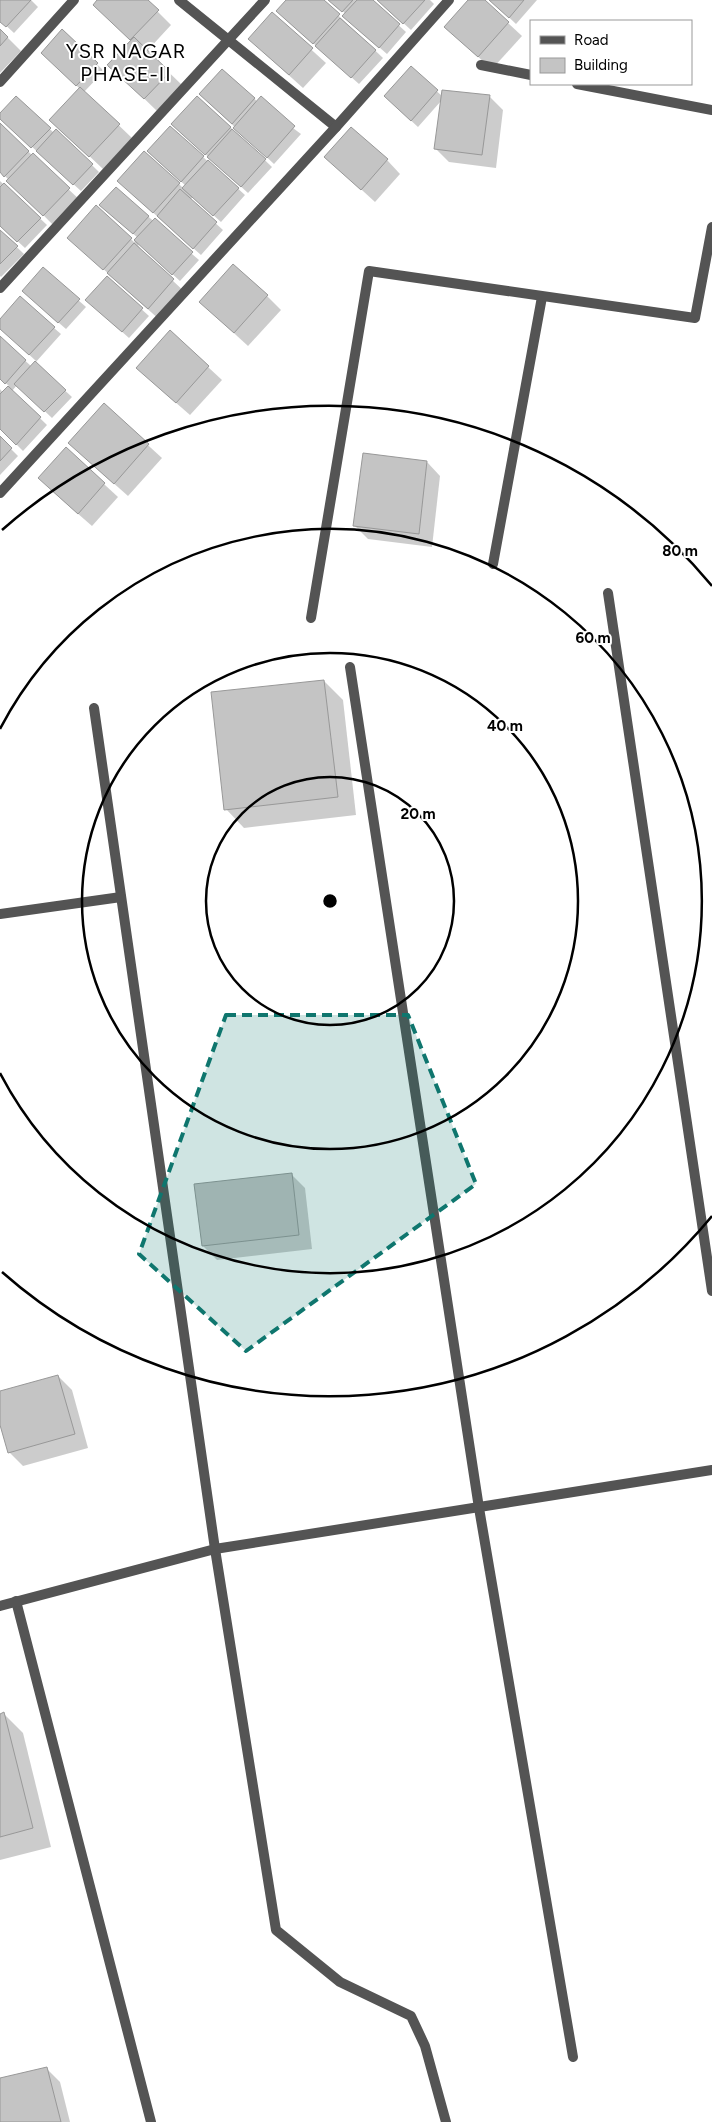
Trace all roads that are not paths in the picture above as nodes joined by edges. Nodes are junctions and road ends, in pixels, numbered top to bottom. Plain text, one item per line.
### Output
1 (74, 0) edge
2 (179, 0) edge
3 (265, 0) edge
4 (449, 0) edge
5 (228, 41) junction
6 (481, 65) dead end
7 (530, 75) edge
8 (0, 82) edge
9 (583, 85) edge
10 (712, 110) edge
11 (336, 127) junction
12 (712, 227) edge
13 (0, 288) edge
14 (542, 296) junction
15 (0, 493) edge
16 (493, 564) dead end
17 (608, 593) dead end
18 (311, 618) dead end
19 (350, 667) dead end
20 (94, 708) dead end
21 (121, 897) junction
22 (0, 914) edge
23 (712, 1291) edge
24 (712, 1470) edge
25 (479, 1508) junction
26 (214, 1549) junction
27 (16, 1601) junction
28 (0, 1606) edge
29 (573, 2056) dead end
30 (151, 2122) edge
31 (446, 2122) edge

1 - 8 street
2 - 5 street
3 - 5 street
4 - 11 street
5 - 11 street
5 - 13 street
6 - 7 street
9 - 10 street
11 - 15 street
12 - 14 street
14 - 16 street
14 - 18 street
17 - 23 street
19 - 25 street
20 - 21 street
21 - 22 street
21 - 26 street
24 - 25 street
25 - 26 street
25 - 29 street
26 - 27 street
26 - 31 street
27 - 28 street
27 - 30 street

